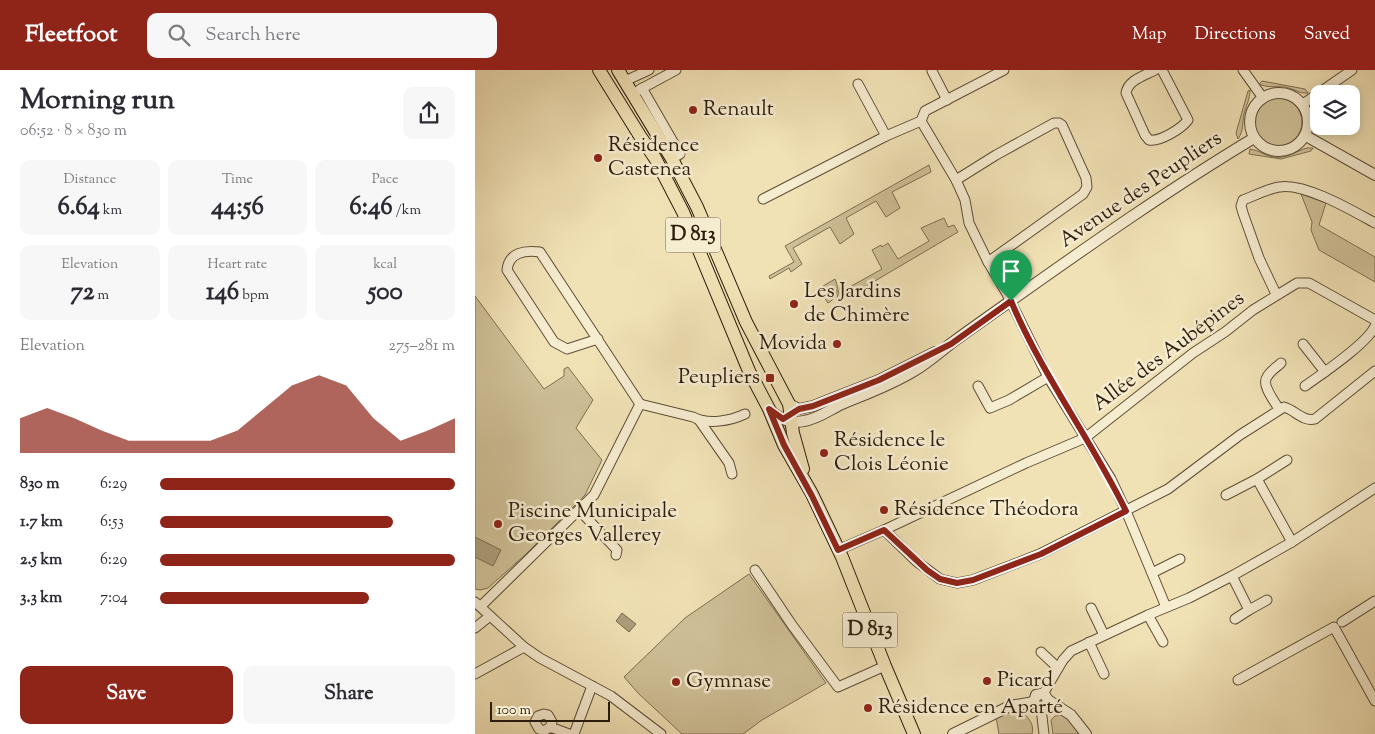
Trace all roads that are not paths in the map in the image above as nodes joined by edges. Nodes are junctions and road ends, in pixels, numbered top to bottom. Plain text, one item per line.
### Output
1 (618, 70) edge
2 (649, 70) edge
3 (676, 70) edge
4 (1004, 70) edge
5 (1155, 70) edge
6 (1161, 70) edge
7 (1243, 70) edge
8 (1352, 70) edge
9 (932, 71) edge
10 (601, 74) edge
11 (623, 83) junction
12 (858, 84) dead end
13 (637, 91) junction
14 (1263, 98) junction
15 (947, 100) junction
16 (620, 103) junction
17 (1303, 104) junction
18 (921, 121) junction
19 (886, 136) junction
20 (1306, 136) junction
21 (1254, 138) junction
22 (1375, 175) edge
23 (956, 180) junction
24 (763, 199) dead end
25 (1375, 223) edge
26 (988, 262) junction
27 (1276, 294) junction
28 (1011, 301) junction
29 (1375, 320) edge
30 (1375, 326) edge
31 (598, 340) junction
32 (951, 344) junction
33 (1303, 344) dead end
34 (1281, 362) dead end
35 (1375, 371) edge
36 (1325, 372) junction
37 (1048, 377) junction
38 (978, 386) dead end
39 (1305, 386) dead end
40 (640, 404) junction
41 (1279, 409) junction
42 (745, 414) dead end
43 (789, 416) junction
44 (699, 420) junction
45 (1085, 438) junction
46 (1287, 460) dead end
47 (732, 474) dead end
48 (1257, 479) junction
49 (1375, 488) edge
50 (1226, 494) dead end
51 (580, 511) junction
52 (1126, 511) junction
53 (884, 530) junction
54 (1292, 542) junction
55 (838, 550) junction
56 (616, 555) dead end
57 (1180, 559) dead end
58 (755, 570) dead end
59 (1152, 573) junction
60 (1232, 576) junction
61 (1267, 600) dead end
62 (1375, 601) edge
63 (478, 604) edge
64 (1166, 607) junction
65 (1091, 608) dead end
66 (1249, 610) junction
67 (1148, 615) junction
68 (493, 618) junction
69 (1235, 619) dead end
70 (1342, 622) dead end
71 (475, 628) edge
72 (1104, 635) junction
73 (1089, 642) junction
74 (1163, 642) dead end
75 (524, 647) junction
76 (1041, 652) dead end
77 (885, 666) junction
78 (1058, 668) junction
79 (475, 674) edge
80 (1104, 674) dead end
81 (1238, 680) dead end
82 (592, 686) junction
83 (1042, 701) junction
84 (1375, 701) edge
85 (550, 728) dead end
86 (569, 734) edge
87 (574, 734) edge
88 (661, 734) edge
89 (914, 734) edge
90 (953, 734) edge
91 (1044, 734) edge
92 (1086, 734) edge

1 - 11 main road, D 813
2 - 11 street
3 - 13 street
4 - 15 street
5 - 6 street
7 - 14 street
8 - 17 street
9 - 15 street
10 - 11 main road
10 - 16 main road, D 813
11 - 13 main road, D 813
11 - 16 main road
12 - 19 street
13 - 43 main road, D 813
14 - 17 street
14 - 21 street
15 - 18 street
16 - 43 main road, D 813
17 - 20 street
18 - 19 street
18 - 23 street
19 - 24 street
20 - 21 street
20 - 22 street
21 - 28 street, Avenue des Peupliers
23 - 26 street
23 - 26 street
25 - 27 street
26 - 28 street
27 - 29 street, Allée des Aubépines
27 - 45 street, Allée des Aubépines
28 - 32 street, Avenue des Peupliers
28 - 37 street
30 - 36 street
31 - 31 street
31 - 40 street
32 - 43 street, Avenue des Peupliers
32 - 43 street, Avenue des Peupliers
33 - 36 street
34 - 41 street
35 - 41 street
36 - 39 street
37 - 38 street
37 - 45 street
40 - 44 street
40 - 51 street
41 - 52 street
42 - 44 street
43 - 55 main road, D 813
44 - 47 street
45 - 52 street
45 - 53 street, Allée des Aubépines
46 - 48 street
48 - 50 street
48 - 54 street
49 - 54 street
51 - 56 street
51 - 63 street
52 - 53 street
52 - 59 street
53 - 55 street, Allée des Aubépines
54 - 60 street
55 - 77 main road, D 813
57 - 59 street
58 - 77 street
59 - 64 street
60 - 64 street
60 - 66 street
61 - 66 street
62 - 70 street
63 - 68 street
64 - 67 street
65 - 72 street
66 - 69 street
67 - 72 street
67 - 74 street
68 - 71 street
68 - 75 street
72 - 73 street
73 - 78 street
73 - 80 street
75 - 79 street
75 - 82 street
76 - 78 street
77 - 89 main road, D 813
78 - 83 street
81 - 84 street
82 - 87 street
82 - 88 street
83 - 90 street
83 - 91 street
83 - 92 street
85 - 86 street

